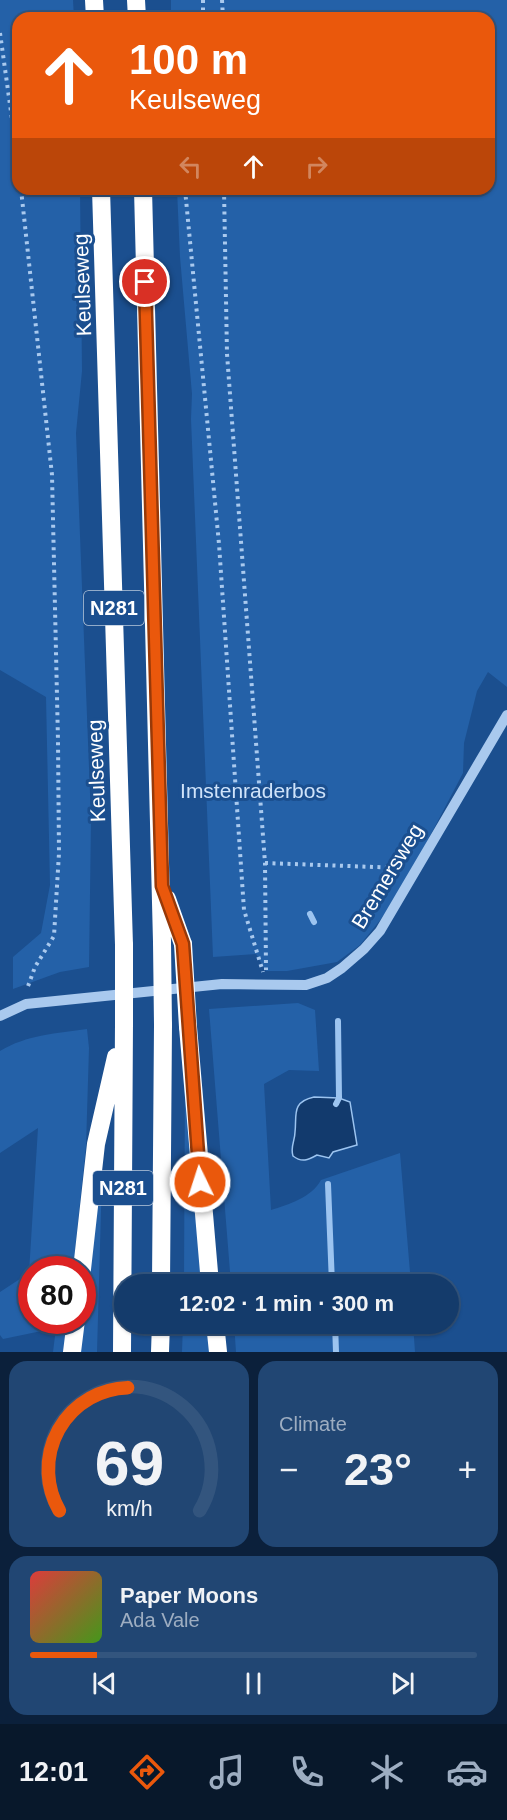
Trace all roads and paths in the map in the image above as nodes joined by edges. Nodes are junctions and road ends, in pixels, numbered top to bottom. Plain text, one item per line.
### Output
1 (0, 33) edge
2 (12, 119) edge
3 (22, 195) edge
4 (101, 195) edge
5 (143, 195) edge
6 (186, 195) edge
7 (224, 195) edge
8 (507, 715) edge
9 (265, 863) junction
10 (416, 869) junction
11 (162, 886) junction
12 (266, 984) junction
13 (26, 1004) junction
14 (0, 1016) edge
15 (124, 1023) junction
16 (83, 1256) edge
17 (161, 1274) edge
18 (209, 1274) edge
19 (74, 1334) edge
20 (161, 1334) edge
21 (216, 1334) edge
22 (72, 1352) edge
23 (122, 1352) edge
24 (160, 1352) edge
25 (218, 1352) edge

1 - 2 path
3 - 13 path
4 - 15 highway, Keulseweg / N281, bridge
5 - 11 highway, N281
6 - 12 path
7 - 9 path
8 - 10 street, Bremersweg
9 - 10 path
9 - 12 path
10 - 12 street, Bremersweg
11 - 17 highway, N281, bridge
11 - 18 highway, N281, bridge
12 - 13 street, Bremersweg
13 - 14 street, Bremersweg
15 - 16 highway, N281
15 - 23 highway, Keulseweg / N281
19 - 22 highway
20 - 24 highway
21 - 25 highway

